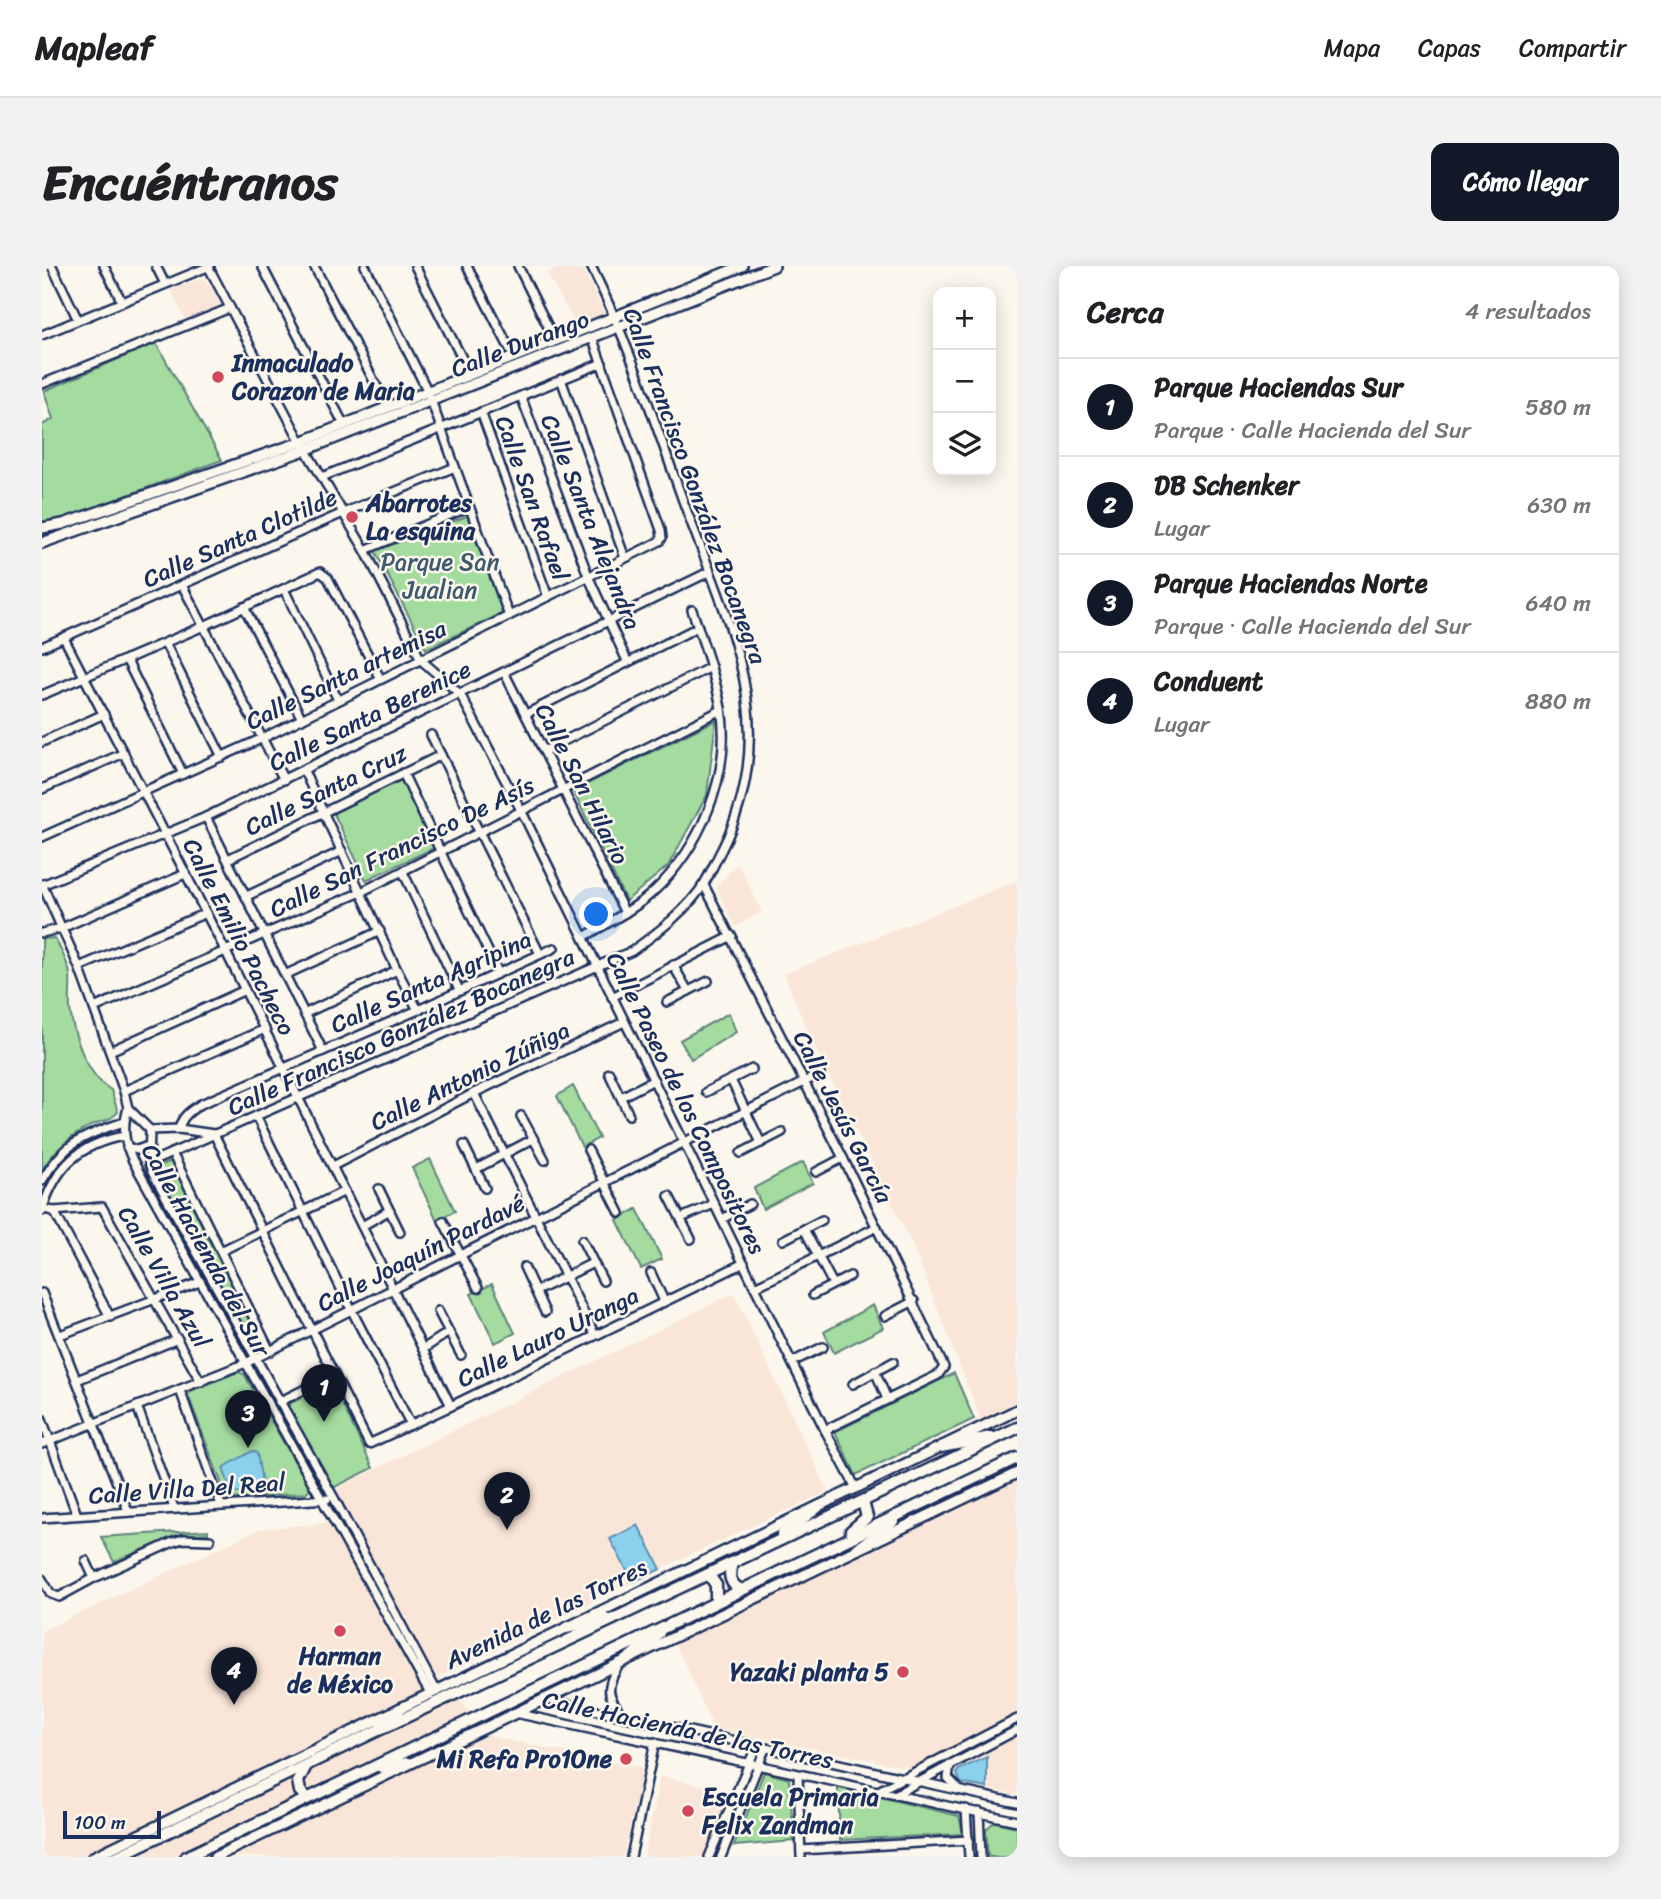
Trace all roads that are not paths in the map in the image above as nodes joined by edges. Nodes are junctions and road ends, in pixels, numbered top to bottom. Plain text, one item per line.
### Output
1 (52, 266) edge
2 (104, 266) edge
3 (156, 266) edge
4 (209, 266) edge
5 (262, 266) edge
6 (314, 266) edge
7 (365, 266) edge
8 (415, 266) edge
9 (467, 266) edge
10 (518, 266) edge
11 (591, 266) edge
12 (742, 266) edge
13 (774, 266) edge
14 (165, 284) junction
15 (122, 302) junction
16 (230, 308) junction
17 (615, 317) junction
18 (78, 320) junction
19 (620, 327) junction
20 (42, 335) edge
21 (592, 337) junction
22 (555, 341) junction
23 (514, 357) junction
24 (602, 363) junction
25 (470, 374) junction
26 (561, 379) junction
27 (42, 384) edge
28 (430, 396) junction
29 (521, 396) junction
30 (388, 408) junction
31 (481, 412) junction
32 (344, 425) junction
33 (441, 428) junction
34 (303, 446) junction
35 (454, 467) junction
36 (322, 477) junction
37 (469, 507) junction
38 (343, 513) junction
39 (43, 528) edge
40 (45, 542) edge
41 (365, 550) junction
42 (625, 558) junction
43 (709, 572) junction
44 (589, 578) junction
45 (182, 585) junction
46 (284, 589) junction
47 (548, 597) junction
48 (244, 607) junction
49 (692, 610) dead end
50 (509, 616) junction
51 (608, 621) junction
52 (204, 626) junction
53 (698, 627) junction
54 (64, 638) junction
55 (165, 643) junction
56 (42, 647) edge
57 (126, 659) junction
58 (421, 660) junction
59 (627, 661) junction
60 (711, 667) junction
61 (504, 672) junction
62 (85, 677) junction
63 (380, 678) junction
64 (460, 694) junction
65 (42, 695) edge
66 (338, 700) junction
67 (721, 710) junction
68 (104, 714) junction
69 (526, 714) junction
70 (302, 719) junction
71 (431, 735) dead end
72 (263, 738) junction
73 (42, 742) edge
74 (544, 751) junction
75 (124, 753) junction
76 (441, 755) junction
77 (222, 757) junction
78 (304, 771) junction
79 (183, 774) junction
80 (403, 774) junction
81 (284, 780) junction
82 (42, 789) edge
83 (563, 790) junction
84 (144, 792) junction
85 (521, 810) junction
86 (323, 813) junction
87 (206, 817) junction
88 (480, 832) junction
89 (165, 834) junction
90 (42, 837) edge
91 (342, 851) junction
92 (440, 853) junction
93 (228, 859) junction
94 (403, 872) junction
95 (185, 874) junction
96 (42, 885) edge
97 (704, 885) junction
98 (361, 892) junction
99 (247, 896) junction
100 (206, 913) junction
101 (625, 913) junction
102 (62, 928) junction
103 (380, 932) junction
104 (42, 933) edge
105 (267, 935) junction
106 (732, 936) junction
107 (584, 937) junction
108 (554, 948) dead end
109 (226, 952) junction
110 (540, 954) junction
111 (673, 965) junction
112 (79, 967) junction
113 (598, 967) junction
114 (397, 970) junction
115 (498, 972) junction
116 (287, 975) junction
117 (709, 981) dead end
118 (245, 990) junction
119 (459, 990) junction
120 (688, 991) junction
121 (612, 997) junction
122 (667, 1002) dead end
123 (94, 1009) junction
124 (418, 1010) junction
125 (306, 1013) junction
126 (624, 1021) junction
127 (265, 1029) junction
128 (110, 1051) junction
129 (323, 1051) junction
130 (284, 1068) junction
131 (752, 1069) dead end
132 (609, 1073) dead end
133 (820, 1074) dead end
134 (654, 1080) junction
135 (731, 1080) junction
136 (804, 1082) junction
137 (124, 1091) junction
138 (706, 1092) dead end
139 (474, 1093) junction
140 (299, 1097) junction
141 (621, 1097) junction
142 (128, 1108) junction
143 (746, 1110) junction
144 (629, 1115) dead end
145 (256, 1116) junction
146 (521, 1116) dead end
147 (124, 1122) junction
148 (179, 1129) junction
149 (150, 1130) junction
150 (782, 1132) dead end
151 (214, 1134) junction
152 (124, 1136) junction
153 (533, 1139) junction
154 (685, 1141) junction
155 (761, 1143) junction
156 (464, 1145) dead end
157 (148, 1146) junction
158 (127, 1147) junction
159 (588, 1150) dead end
160 (173, 1153) junction
161 (741, 1153) dead end
162 (504, 1155) junction
163 (843, 1158) junction
164 (545, 1160) dead end
165 (149, 1163) junction
166 (333, 1166) junction
167 (476, 1169) junction
168 (816, 1172) dead end
169 (42, 1181) edge
170 (605, 1182) junction
171 (485, 1188) dead end
172 (379, 1189) dead end
173 (345, 1191) junction
174 (669, 1196) dead end
175 (714, 1204) junction
176 (750, 1204) dead end
177 (42, 1210) edge
178 (303, 1210) junction
179 (390, 1210) junction
180 (54, 1211) junction
181 (620, 1213) dead end
182 (534, 1217) junction
183 (681, 1218) junction
184 (722, 1219) junction
185 (822, 1220) dead end
186 (443, 1221) dead end
187 (362, 1226) junction
188 (877, 1227) junction
189 (804, 1229) junction
190 (262, 1230) junction
191 (400, 1232) dead end
192 (691, 1239) dead end
193 (582, 1240) dead end
194 (783, 1240) dead end
195 (221, 1251) junction
196 (460, 1254) junction
197 (818, 1255) junction
198 (593, 1263) junction
199 (744, 1263) junction
200 (524, 1267) dead end
201 (651, 1273) dead end
202 (850, 1276) dead end
203 (566, 1278) junction
204 (603, 1281) dead end
205 (200, 1282) junction
206 (832, 1284) junction
207 (392, 1287) junction
208 (755, 1287) junction
209 (478, 1288) dead end
210 (536, 1291) junction
211 (42, 1293) edge
212 (813, 1294) dead end
213 (156, 1300) junction
214 (664, 1301) junction
215 (914, 1301) junction
216 (351, 1309) junction
217 (439, 1311) dead end
218 (545, 1312) dead end
219 (885, 1316) dead end
220 (110, 1317) junction
221 (312, 1331) junction
222 (449, 1332) junction
223 (60, 1335) junction
224 (595, 1335) junction
225 (178, 1339) junction
226 (823, 1347) dead end
227 (423, 1349) junction
228 (270, 1351) junction
229 (461, 1355) dead end
230 (255, 1359) junction
231 (792, 1362) junction
232 (893, 1362) dead end
233 (246, 1363) junction
234 (875, 1371) junction
235 (334, 1376) junction
236 (77, 1380) junction
237 (201, 1382) junction
238 (853, 1384) dead end
239 (180, 1390) junction
240 (887, 1399) junction
241 (279, 1402) junction
242 (137, 1406) junction
243 (452, 1406) junction
244 (1017, 1410) edge
245 (42, 1419) edge
246 (93, 1424) junction
247 (411, 1425) junction
248 (1017, 1428) edge
249 (825, 1430) junction
250 (1005, 1434) junction
251 (46, 1442) edge
252 (941, 1447) junction
253 (1017, 1458) edge
254 (1017, 1473) edge
255 (856, 1488) junction
256 (334, 1498) junction
257 (324, 1499) junction
258 (863, 1502) junction
259 (221, 1505) junction
260 (818, 1507) junction
261 (174, 1508) junction
262 (128, 1511) junction
263 (77, 1515) junction
264 (896, 1515) junction
265 (42, 1518) edge
266 (210, 1540) dead end
267 (768, 1545) junction
268 (857, 1549) junction
269 (818, 1552) junction
270 (86, 1561) dead end
271 (732, 1564) junction
272 (709, 1575) junction
273 (94, 1578) junction
274 (42, 1579) edge
275 (741, 1590) junction
276 (716, 1601) junction
277 (624, 1615) junction
278 (669, 1623) junction
279 (566, 1628) junction
280 (626, 1659) junction
281 (433, 1691) junction
282 (544, 1699) junction
283 (400, 1709) junction
284 (585, 1709) junction
285 (514, 1713) junction
286 (625, 1718) junction
287 (1017, 1719) edge
288 (582, 1727) junction
289 (999, 1728) junction
290 (1017, 1730) edge
291 (369, 1735) junction
292 (1004, 1737) junction
293 (655, 1742) junction
294 (756, 1747) junction
295 (765, 1749) junction
296 (750, 1762) junction
297 (408, 1763) junction
298 (759, 1764) junction
299 (308, 1765) junction
300 (950, 1765) junction
301 (370, 1769) junction
302 (799, 1775) junction
303 (903, 1778) junction
304 (919, 1781) junction
305 (878, 1791) junction
306 (961, 1791) junction
307 (896, 1794) junction
308 (307, 1798) junction
309 (1017, 1803) edge
310 (966, 1809) junction
311 (203, 1810) junction
312 (979, 1812) junction
313 (1017, 1821) edge
314 (969, 1840) junction
315 (130, 1850) junction
316 (801, 1854) edge
317 (93, 1857) edge
318 (108, 1857) edge
319 (116, 1857) edge
320 (186, 1857) edge
321 (215, 1857) edge
322 (631, 1857) edge
323 (709, 1857) edge
324 (721, 1857) edge
325 (970, 1857) edge
326 (981, 1857) edge

1 - 18 street
2 - 15 street
3 - 14 street
4 - 14 street
4 - 16 street, Calle Paseo de los Compositores
5 - 32 street
6 - 30 street
7 - 28 street
8 - 25 street
9 - 23 street
10 - 22 street
11 - 17 street, Calle Francisco González Bocanegra
12 - 17 main road, Calle Durango
13 - 19 main road, Calle Durango
14 - 15 street
15 - 18 street
16 - 27 street
16 - 34 street, Calle Paseo de los Compositores
17 - 19 street, Calle Francisco González Bocanegra
17 - 22 main road, Calle Durango
18 - 20 street
19 - 21 main road, Calle Durango
19 - 43 street, Calle Francisco González Bocanegra
21 - 24 street
21 - 28 main road, Calle Durango
22 - 23 main road, Calle Durango
23 - 25 main road, Calle Durango
24 - 26 street
24 - 42 street, Calle Santa artemisa
25 - 28 main road, Calle Durango
26 - 29 street
26 - 42 street
28 - 30 main road, Calle Durango
28 - 33 street
28 - 34 main road, Calle Durango
29 - 31 street
29 - 44 street, Calle Santa Alejandra
30 - 32 main road, Calle Durango
31 - 33 street
31 - 47 street, Calle San Rafael
32 - 34 main road, Calle Durango
33 - 35 street
33 - 36 street
34 - 36 street, Calle Paseo de los Compositores
34 - 39 main road, Calle Durango
34 - 40 main road, Calle Durango
35 - 37 street
35 - 38 street, Calle Santa Clotilde
36 - 38 street, Calle Paseo de los Compositores
37 - 41 street
37 - 50 street
38 - 41 street, Calle Paseo de los Compositores
38 - 45 street, Calle Santa Clotilde
39 - 40 main road
41 - 58 street, Calle Paseo de los Compositores
42 - 44 street, Calle Santa artemisa
43 - 51 street, Calle Santa Berenice
43 - 97 street, Calle Francisco González Bocanegra
44 - 47 street, Calle Santa artemisa
44 - 51 street, Calle Santa Alejandra
45 - 52 street
45 - 54 street, Calle Santa Clotilde
46 - 48 street
46 - 63 street
46 - 66 street
47 - 50 street, Calle Santa artemisa
48 - 52 street
48 - 70 street
49 - 53 street
50 - 58 street, Calle Santa artemisa
51 - 59 street, Calle Santa Alejandra
51 - 61 street, Calle Santa Berenice
52 - 55 street
52 - 72 street
53 - 59 street
53 - 60 street
54 - 56 street, Calle Santa Clotilde
54 - 62 street, Calle Emilio Pacheco
55 - 57 street
55 - 77 street
57 - 62 street
57 - 79 street
58 - 63 street, Calle Santa artemisa
58 - 64 street, Calle Paseo de los Compositores
59 - 69 street
60 - 67 street
60 - 74 street
61 - 64 street, Calle Santa Berenice
61 - 69 street, Calle San Hilario
62 - 65 street
62 - 68 street, Calle Emilio Pacheco
63 - 66 street, Calle Santa artemisa
64 - 78 street, Calle Santa Berenice
64 - 85 street, Calle Paseo de los Compositores
66 - 70 street, Calle Santa artemisa
67 - 83 street, Calle San Francisco De Asís
67 - 101 street
68 - 73 street
68 - 75 street, Calle Emilio Pacheco
69 - 74 street, Calle San Hilario
70 - 72 street, Calle Santa artemisa
71 - 76 street
72 - 77 street, Calle Santa artemisa
72 - 81 street
74 - 83 street, Calle San Hilario
75 - 82 street
75 - 84 street, Calle Emilio Pacheco
76 - 80 street, Calle Santa Cruz
76 - 88 street
77 - 79 street, Calle Santa artemisa
78 - 81 street, Calle Santa Berenice
78 - 86 street
79 - 84 street, Calle Santa artemisa
80 - 86 street, Calle Santa Cruz
80 - 92 street
81 - 87 street, Calle Santa Berenice
83 - 85 street, Calle San Francisco De Asís
83 - 101 street, Calle San Hilario
84 - 89 street, Calle Emilio Pacheco
84 - 90 street, Calle Santa artemisa
85 - 88 street, Calle San Francisco De Asís
85 - 107 street, Calle Paseo de los Compositores
86 - 91 street
86 - 93 street, Calle Santa Cruz
87 - 89 street, Calle Santa Berenice
87 - 93 street
88 - 92 street, Calle San Francisco De Asís
88 - 110 street
89 - 95 street, Calle Emilio Pacheco
89 - 96 street, Calle Santa Berenice
91 - 98 street
91 - 99 street
92 - 94 street, Calle San Francisco De Asís
92 - 115 street
93 - 99 street
94 - 98 street, Calle San Francisco De Asís
94 - 119 street
95 - 100 street, Calle Emilio Pacheco
95 - 102 street
96 - 102 street
97 - 106 street, Calle Jesús García
97 - 113 street, Calle Francisco González Bocanegra
98 - 103 street
98 - 105 street, Calle San Francisco De Asís
99 - 105 street
100 - 109 street, Calle Emilio Pacheco
100 - 112 street
101 - 107 street
102 - 104 street
102 - 112 street
103 - 114 street
103 - 116 street
105 - 109 street, Calle San Francisco De Asís
105 - 116 street
106 - 111 street
106 - 136 street, Calle Jesús García
107 - 113 street, Calle Paseo de los Compositores
108 - 110 street, Calle Santa Agripina
109 - 118 street, Calle Emilio Pacheco
109 - 123 street, Calle San Francisco De Asís
110 - 115 street, Calle Santa Agripina
111 - 120 street
111 - 121 street
112 - 123 street
113 - 121 street, Calle Paseo de los Compositores
113 - 140 street, Calle Francisco González Bocanegra
114 - 124 street
114 - 125 street
115 - 119 street, Calle Santa Agripina
116 - 125 street
117 - 120 street
118 - 127 street, Calle Emilio Pacheco
118 - 128 street
119 - 124 street, Calle Santa Agripina
120 - 122 street
121 - 126 street, Calle Paseo de los Compositores
123 - 128 street
124 - 129 street, Calle Santa Agripina
125 - 129 street
126 - 134 street, Calle Paseo de los Compositores
126 - 139 street, Calle Antonio Zúñiga
127 - 130 street, Calle Emilio Pacheco
127 - 137 street
128 - 137 street
129 - 130 street, Calle Santa Agripina
130 - 140 street, Calle Emilio Pacheco
130 - 148 street, Calle Santa Agripina
131 - 135 street
132 - 141 street
133 - 136 street, Calle Joaquín Pardavé
134 - 141 street
134 - 154 street, Calle Paseo de los Compositores
135 - 138 street
135 - 143 street
136 - 143 street, Calle Joaquín Pardavé
136 - 163 street, Calle Jesús García
137 - 142 street
139 - 162 street
139 - 166 street, Calle Antonio Zúñiga
140 - 145 street, Calle Francisco González Bocanegra
140 - 166 street, Calle Emilio Pacheco
141 - 144 street
142 - 147 street, Calle Hacienda del Sur
142 - 149 street, Calle Hacienda del Sur
143 - 154 street, Calle Joaquín Pardavé
143 - 155 street
145 - 151 street, Calle Francisco González Bocanegra
145 - 178 street
146 - 153 street
147 - 152 street, Calle Hacienda del Sur
147 - 169 street
148 - 149 street
148 - 151 street
149 - 157 street, Calle Hacienda del Sur
150 - 155 street
151 - 160 street, Calle Francisco González Bocanegra
151 - 190 street
152 - 158 street, Calle Hacienda del Sur
152 - 177 street
153 - 162 street
153 - 164 street
154 - 170 street, Calle Joaquín Pardavé
154 - 175 street, Calle Paseo de los Compositores
155 - 161 street
156 - 167 street
157 - 158 street
157 - 165 street, Calle Hacienda del Sur
158 - 205 street, Calle Hacienda del Sur
159 - 170 street
160 - 165 street, Calle Francisco González Bocanegra
160 - 195 street
162 - 167 street
162 - 182 street
163 - 168 street
163 - 188 street, Calle Jesús García
165 - 230 street, Calle Hacienda del Sur
166 - 173 street, Calle Emilio Pacheco
167 - 171 street
170 - 181 street
170 - 182 street, Calle Joaquín Pardavé
172 - 179 street
173 - 178 street
173 - 187 street, Calle Emilio Pacheco
174 - 183 street
175 - 183 street
175 - 184 street, Calle Paseo de los Compositores
176 - 184 street
177 - 180 street, Calle Villa Azul
178 - 190 street
178 - 216 street
179 - 187 street
179 - 191 street
180 - 213 street, Calle Villa Azul
180 - 220 street
182 - 196 street, Calle Joaquín Pardavé
182 - 203 street
183 - 192 street
184 - 199 street, Calle Paseo de los Compositores
185 - 189 street
186 - 196 street
187 - 207 street, Calle Emilio Pacheco
188 - 197 street
188 - 215 street, Calle Jesús García
189 - 194 street
189 - 197 street
190 - 195 street
190 - 221 street
193 - 198 street
195 - 228 street
196 - 207 street, Calle Joaquín Pardavé
196 - 209 street
197 - 206 street
197 - 208 street
198 - 203 street
198 - 204 street
199 - 208 street, Calle Paseo de los Compositores
199 - 214 street, Calle Lauro Uranga
200 - 210 street
201 - 214 street
202 - 206 street
203 - 210 street
203 - 224 street
205 - 213 street
205 - 233 street, Calle Hacienda del Sur
206 - 212 street
207 - 216 street, Calle Joaquín Pardavé
207 - 227 street, Calle Emilio Pacheco
208 - 231 street, Calle Paseo de los Compositores
210 - 218 street
211 - 223 street
213 - 220 street
213 - 225 street, Calle Villa Azul
214 - 224 street, Calle Lauro Uranga
215 - 219 street
215 - 240 street, Calle Jesús García
216 - 221 street, Calle Joaquín Pardavé
216 - 247 street
217 - 222 street
220 - 223 street
221 - 228 street, Calle Joaquín Pardavé
221 - 235 street
222 - 227 street
222 - 229 street
223 - 236 street
224 - 243 street, Calle Lauro Uranga
225 - 236 street
225 - 237 street, Calle Villa Azul
226 - 231 street
227 - 243 street, Calle Emilio Pacheco
228 - 230 street, Calle Joaquín Pardavé
230 - 233 street, Calle Joaquín Pardavé
230 - 241 street, Calle Hacienda del Sur
231 - 249 street, Calle Paseo de los Compositores
232 - 234 street
233 - 237 street, Calle Joaquín Pardavé
233 - 257 street, Calle Hacienda del Sur
234 - 238 street
234 - 240 street
235 - 241 street
235 - 247 street, Calle Lauro Uranga
236 - 246 street
237 - 239 street, Calle Joaquín Pardavé
239 - 242 street, Calle Joaquín Pardavé
239 - 259 street
240 - 249 street
241 - 256 street, Calle Hacienda del Sur
242 - 246 street, Calle Joaquín Pardavé
242 - 261 street
243 - 247 street, Calle Lauro Uranga
244 - 252 main road, Avenida de las Torres
245 - 251 street
246 - 251 street, Calle Joaquín Pardavé
246 - 262 street
248 - 250 highway, Avenida de las Torres
249 - 255 street, Calle Paseo de los Compositores
250 - 252 highway
250 - 258 highway, Avenida de las Torres
251 - 263 street
252 - 255 main road, Avenida de las Torres
253 - 264 highway
254 - 268 main road
255 - 260 main road, Avenida de las Torres
256 - 257 street, Calle Villa Del Real
256 - 281 street, Calle Hacienda del Sur
257 - 259 street, Calle Villa Del Real
257 - 281 street, Calle Hacienda del Sur
258 - 267 highway, Avenida de las Torres
258 - 269 highway
259 - 261 street, Calle Villa Del Real
260 - 267 highway
260 - 279 main road, Avenida de las Torres
261 - 262 street, Calle Villa Del Real
262 - 263 street, Calle Villa Del Real
263 - 265 street, Calle Villa Del Real
264 - 268 highway
264 - 269 highway
266 - 273 street
267 - 271 highway, Avenida de las Torres
268 - 280 main road
269 - 275 highway
270 - 273 street
271 - 272 highway, Avenida de las Torres
271 - 275 highway
272 - 276 highway
272 - 277 highway, Avenida de las Torres
273 - 274 street
275 - 276 highway
276 - 278 highway
277 - 279 highway
277 - 291 highway, Avenida de las Torres
278 - 280 highway
278 - 301 highway
279 - 281 main road, Avenida de las Torres
280 - 282 main road
280 - 286 street
281 - 283 main road, Avenida de las Torres
282 - 284 street, Calle Hacienda de las Torres
282 - 285 main road
283 - 291 highway
283 - 311 main road, Avenida de las Torres
284 - 286 street, Calle Hacienda de las Torres
284 - 288 street
285 - 288 street, Calle Hacienda de las Torres
285 - 297 main road
286 - 294 street, Calle Hacienda de las Torres
287 - 289 street
288 - 293 street, Calle Hacienda de las Torres
289 - 292 street
289 - 303 street
290 - 292 street
291 - 299 highway, Avenida de las Torres
292 - 300 street
293 - 296 street, Calle Hacienda de las Torres
293 - 322 street
294 - 295 street, Calle Hacienda de las Torres
294 - 296 street
295 - 298 street
295 - 303 street, Calle Hacienda de las Torres
296 - 298 street, Calle Hacienda de las Torres
296 - 323 street
297 - 301 highway
297 - 321 main road
298 - 302 street, Calle Hacienda de las Torres
298 - 324 street
299 - 308 highway
299 - 311 highway, Avenida de las Torres
300 - 304 street
300 - 306 street
301 - 308 highway
302 - 305 street, Calle Hacienda de las Torres
302 - 316 street
303 - 304 street, Calle Hacienda de las Torres
303 - 305 street
304 - 306 street, Calle Hacienda de las Torres
304 - 307 street
305 - 307 street, Calle Hacienda de las Torres
306 - 309 street, Calle Hacienda de las Torres
307 - 310 street, Calle Hacienda de las Torres
308 - 320 highway
310 - 312 street, Calle Hacienda de las Torres
310 - 314 street
311 - 315 highway, Avenida de las Torres
311 - 317 main road, Avenida de las Torres
312 - 313 street, Calle Hacienda de las Torres
312 - 326 street
314 - 316 street
314 - 325 street
315 - 318 highway
315 - 319 highway, Avenida de las Torres

